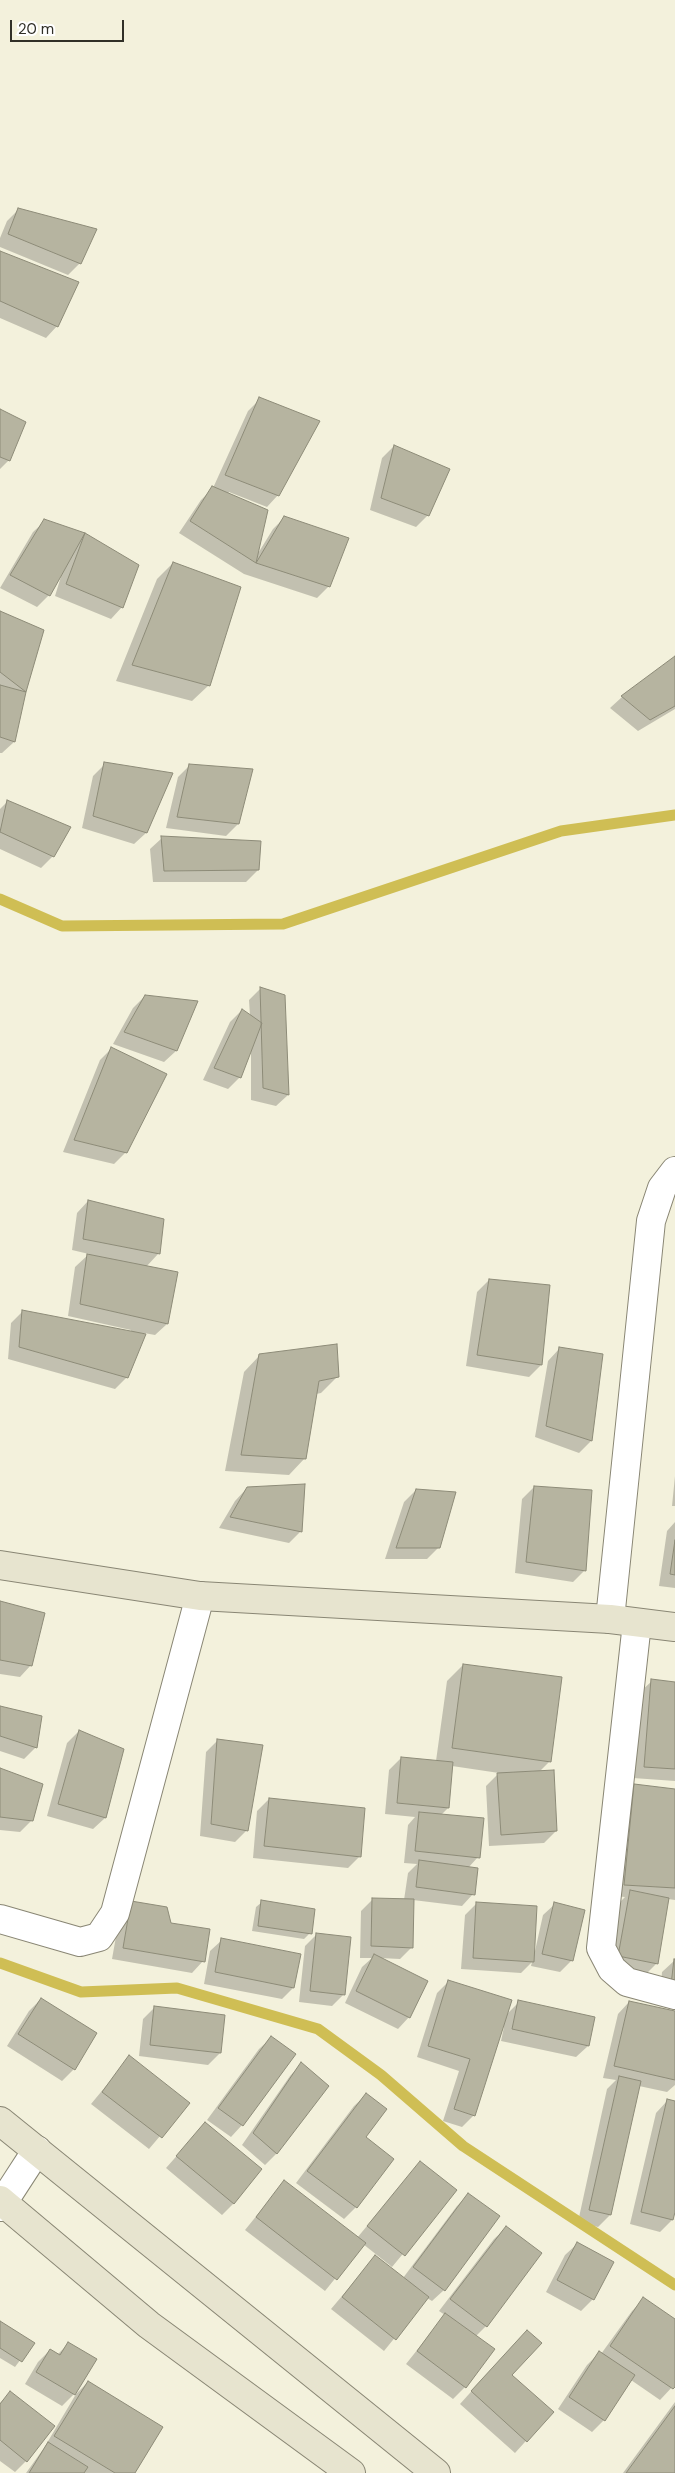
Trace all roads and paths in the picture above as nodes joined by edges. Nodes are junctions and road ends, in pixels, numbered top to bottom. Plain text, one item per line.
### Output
1 (675, 1171) edge
2 (0, 1565) edge
3 (200, 1596) junction
4 (610, 1619) junction
5 (637, 1623) junction
6 (675, 1627) edge
7 (0, 1919) edge
8 (675, 1995) edge
9 (0, 2121) edge
10 (37, 2150) junction
11 (1, 2203) edge
12 (351, 2473) edge
13 (436, 2473) edge

1 - 4 street
2 - 3 street
3 - 4 street
3 - 7 street
4 - 5 street
5 - 6 street
5 - 8 street
9 - 10 street
10 - 11 street
10 - 13 street
11 - 12 street

